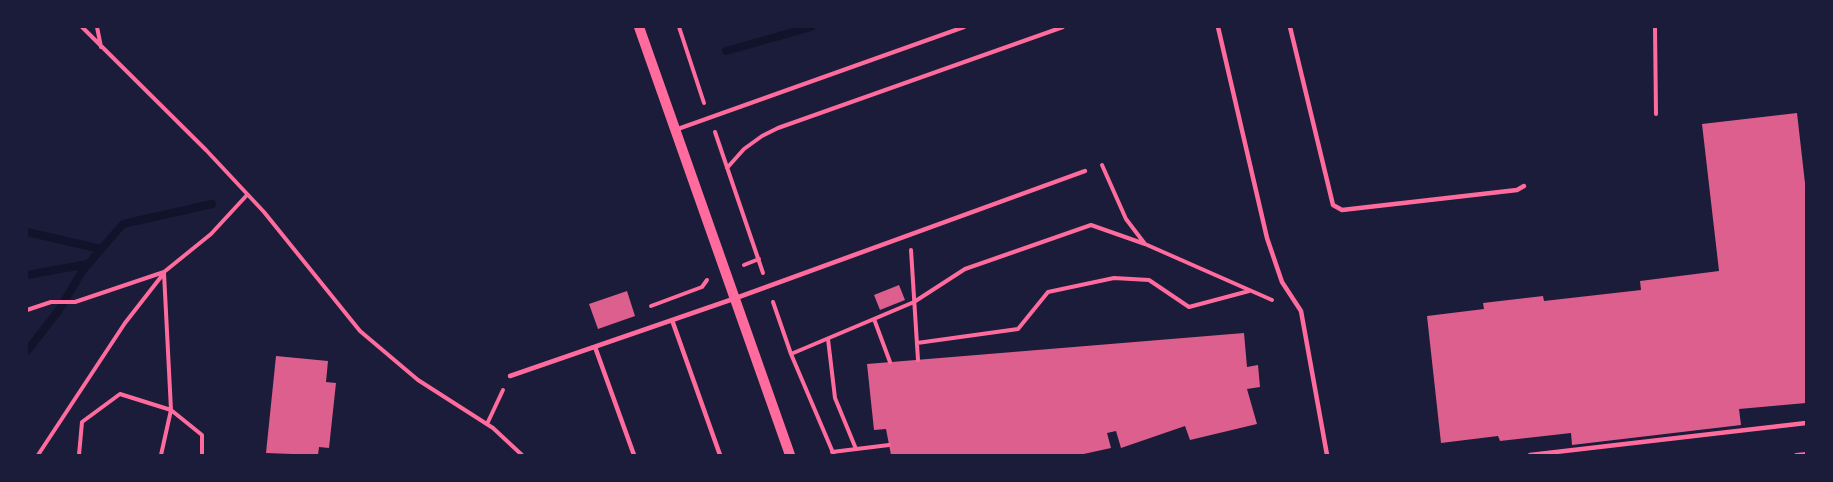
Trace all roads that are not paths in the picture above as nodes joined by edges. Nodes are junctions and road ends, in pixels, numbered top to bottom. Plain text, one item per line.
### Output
1 (639, 27) edge
2 (964, 27) edge
3 (1218, 27) edge
4 (1290, 27) edge
5 (675, 130) junction
6 (1085, 171) road end
7 (1524, 186) dead end
8 (736, 298) junction
9 (672, 320) junction
10 (595, 347) junction
11 (510, 376) road end
12 (1806, 423) edge
13 (634, 455) edge
14 (720, 455) edge
15 (790, 455) edge
16 (1327, 455) edge
17 (1530, 455) edge

1 - 5 street
2 - 5 lane
3 - 16 lane
4 - 7 lane
5 - 8 street
6 - 8 lane
8 - 9 lane
8 - 15 street
9 - 10 lane
9 - 14 lane
10 - 11 lane
10 - 13 lane
12 - 17 lane

